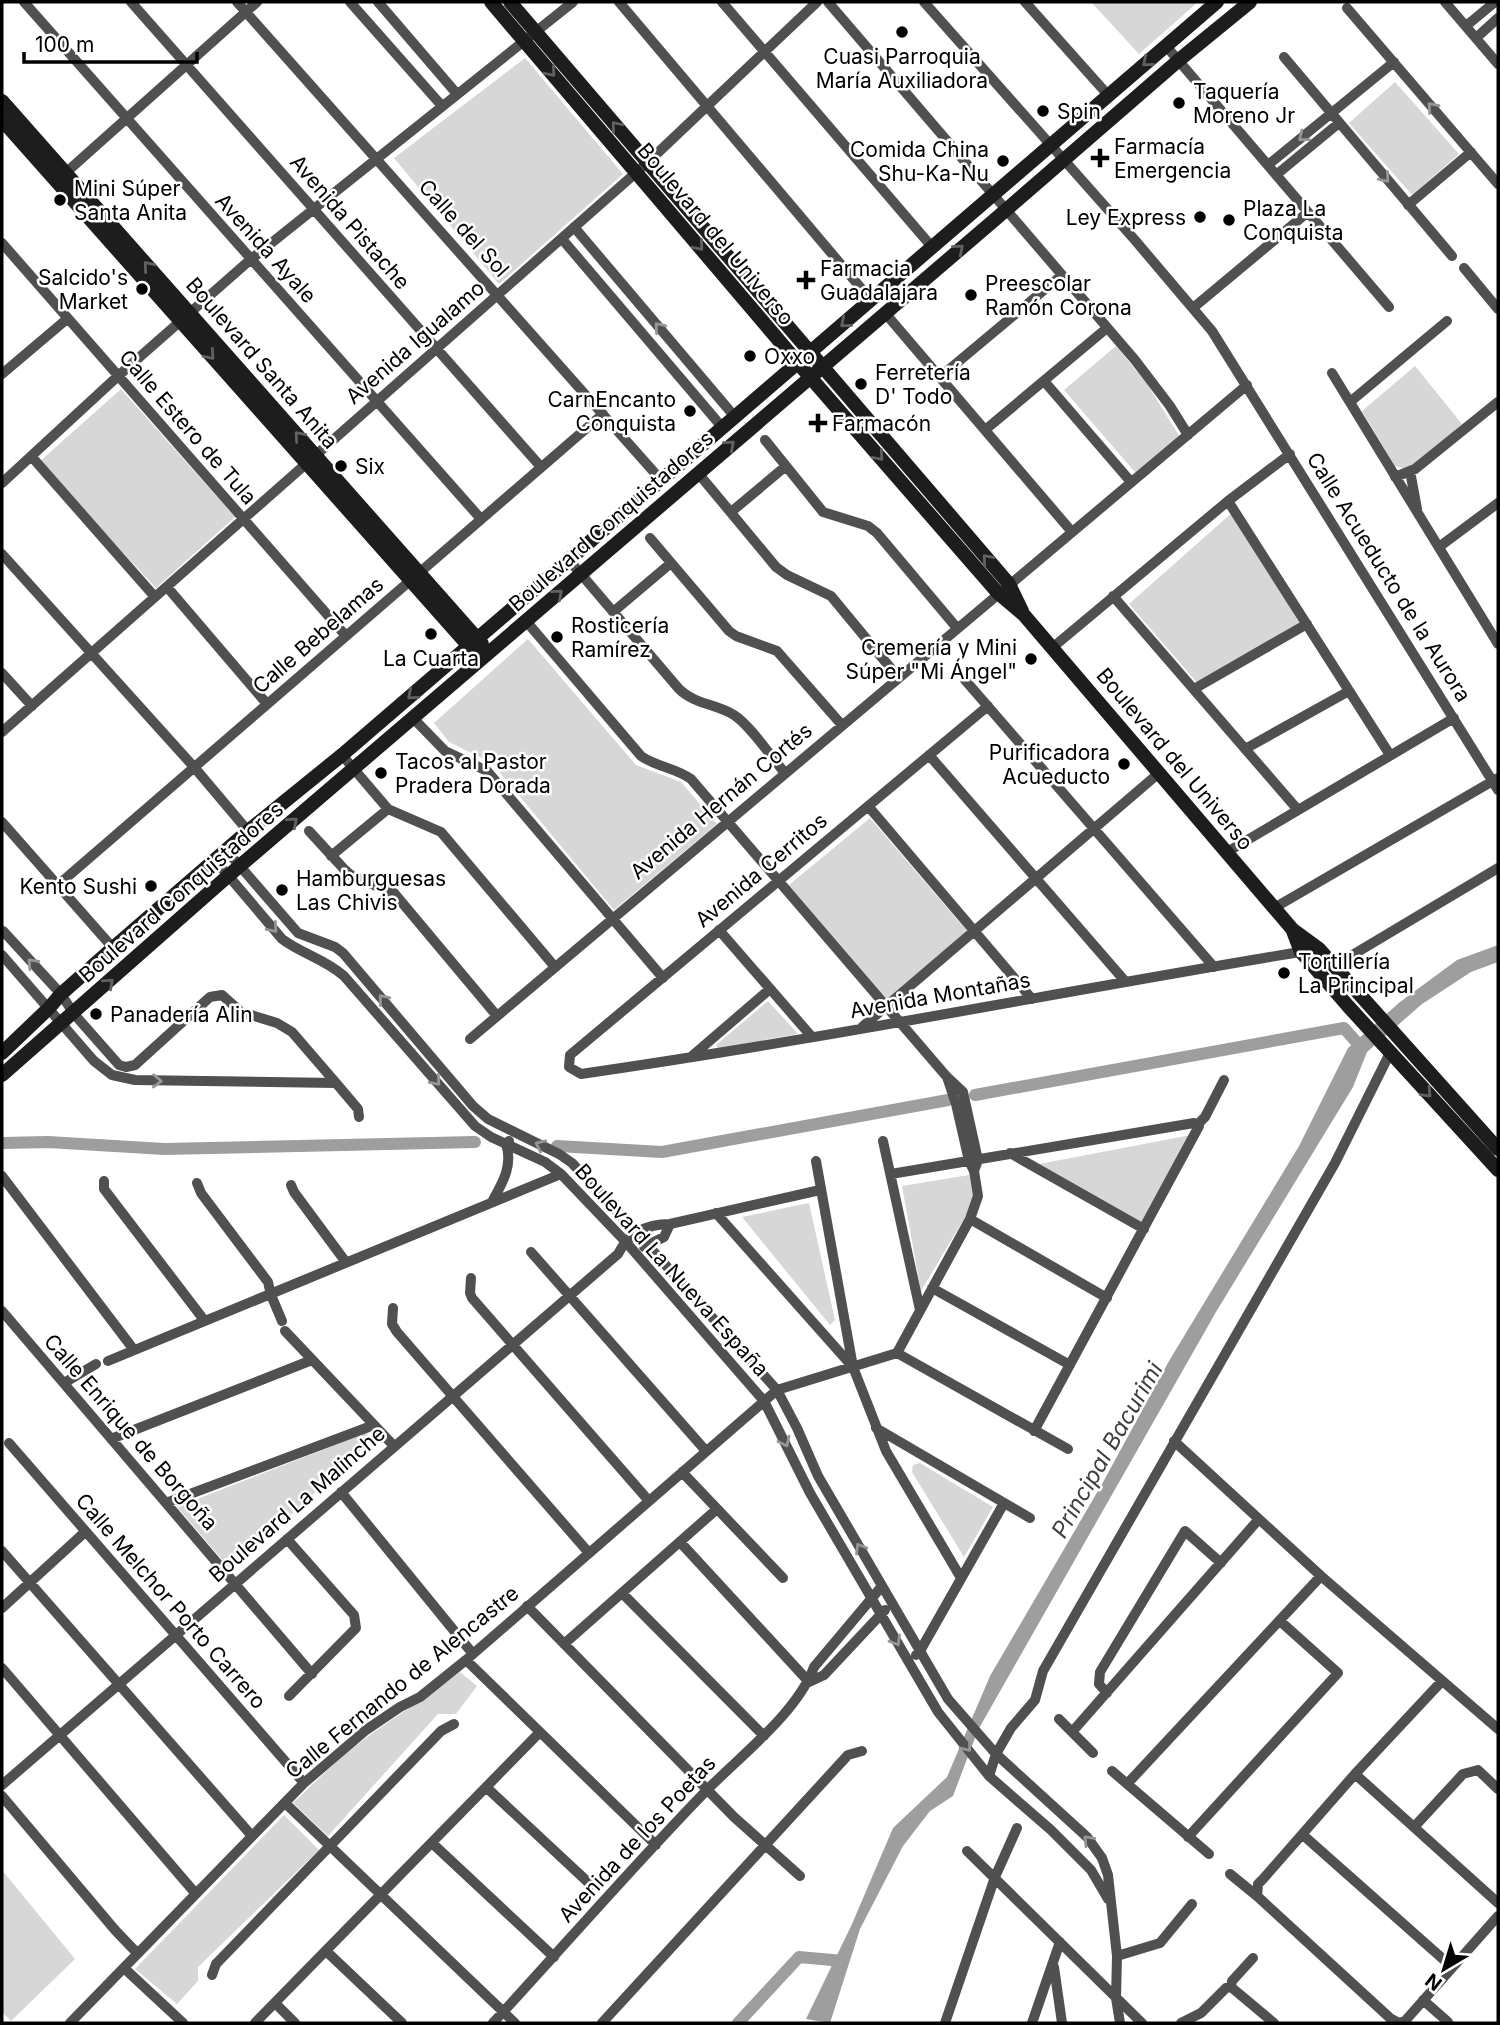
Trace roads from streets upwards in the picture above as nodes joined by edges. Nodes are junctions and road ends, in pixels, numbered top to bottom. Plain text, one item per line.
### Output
1 (24, 2) edge
2 (131, 2) edge
3 (237, 2) edge
4 (257, 2) edge
5 (350, 2) edge
6 (378, 2) edge
7 (491, 2) edge
8 (510, 2) edge
9 (573, 2) edge
10 (619, 2) edge
11 (722, 2) edge
12 (817, 2) edge
13 (828, 2) edge
14 (924, 2) edge
15 (1025, 2) edge
16 (1217, 2) edge
17 (1250, 2) edge
18 (1445, 2) edge
19 (1495, 2) edge
20 (1347, 8) dead end
21 (246, 12) junction
22 (1498, 18) edge
23 (1466, 26) junction
24 (530, 36) junction
25 (1476, 38) junction
26 (1166, 46) junction
27 (764, 52) junction
28 (1284, 57) dead end
29 (1179, 60) junction
30 (1394, 62) junction
31 (1498, 64) edge
32 (186, 65) junction
33 (457, 94) junction
34 (1108, 95) junction
35 (2, 101) edge
36 (442, 106) junction
37 (706, 106) junction
38 (1335, 118) junction
39 (125, 119) junction
40 (2, 120) edge
41 (1051, 147) junction
42 (1471, 152) junction
43 (377, 159) junction
44 (1063, 160) junction
45 (1268, 165) junction
46 (642, 168) junction
47 (1276, 175) junction
48 (61, 177) junction
49 (1498, 184) edge
50 (993, 195) junction
51 (1408, 205) junction
52 (314, 209) junction
53 (1006, 211) junction
54 (1308, 212) junction
55 (574, 227) junction
56 (562, 239) junction
57 (2, 243) edge
58 (932, 247) junction
59 (1452, 256) dead end
60 (250, 260) junction
61 (1464, 268) dead end
62 (1062, 275) junction
63 (497, 295) junction
64 (871, 300) junction
65 (1389, 307) dead end
66 (1194, 308) junction
67 (1498, 309) edge
68 (885, 313) junction
69 (185, 317) junction
70 (67, 319) junction
71 (1447, 321) dead end
72 (1107, 328) junction
73 (676, 348) junction
74 (436, 349) junction
75 (804, 358) junction
76 (664, 359) junction
77 (3, 371) edge
78 (816, 372) junction
79 (1332, 373) dead end
80 (118, 376) junction
81 (940, 377) junction
82 (1044, 381) junction
83 (1247, 385) junction
84 (377, 401) junction
85 (1350, 402) junction
86 (1498, 402) edge
87 (603, 414) junction
88 (735, 417) junction
89 (722, 427) junction
90 (985, 430) junction
91 (1188, 435) junction
92 (765, 440) dead end
93 (1290, 454) junction
94 (31, 456) junction
95 (311, 460) junction
96 (786, 466) junction
97 (541, 467) junction
98 (1410, 471) junction
99 (698, 472) junction
100 (1395, 477) junction
101 (661, 480) junction
102 (1131, 482) junction
103 (2, 483) edge
104 (1228, 500) junction
105 (1498, 503) edge
106 (732, 512) junction
107 (1417, 512) junction
108 (243, 519) junction
109 (481, 519) junction
110 (1072, 531) junction
111 (650, 538) dead end
112 (1439, 547) junction
113 (2, 554) edge
114 (569, 560) junction
115 (671, 563) junction
116 (581, 574) junction
117 (414, 576) junction
118 (167, 587) junction
119 (1004, 588) junction
120 (1113, 596) junction
121 (155, 597) junction
122 (613, 611) junction
123 (526, 621) junction
124 (1307, 624) junction
125 (957, 628) junction
126 (346, 636) junction
127 (473, 642) junction
128 (1498, 644) edge
129 (1052, 648) junction
130 (91, 654) junction
131 (486, 657) junction
132 (2, 673) edge
133 (898, 677) junction
134 (965, 680) dead end
135 (1194, 689) junction
136 (1349, 691) junction
137 (267, 704) junction
138 (32, 706) junction
139 (988, 706) junction
140 (1454, 718) junction
141 (413, 719) junction
142 (841, 724) junction
143 (2, 732) edge
144 (1245, 749) junction
145 (342, 755) junction
146 (929, 755) junction
147 (1390, 755) junction
148 (194, 767) junction
149 (354, 769) junction
150 (785, 773) junction
151 (1159, 773) junction
152 (1496, 783) edge
153 (868, 806) junction
154 (388, 809) junction
155 (1298, 810) junction
156 (728, 821) junction
157 (2, 822) edge
158 (1094, 829) junction
159 (248, 831) junction
160 (309, 831) dead end
161 (226, 850) junction
162 (1227, 852) junction
163 (331, 856) junction
164 (215, 860) junction
165 (240, 866) junction
166 (1498, 868) edge
167 (228, 876) junction
168 (1036, 878) junction
169 (779, 881) junction
170 (58, 884) junction
171 (1274, 908) junction
172 (613, 918) junction
173 (2, 921) edge
174 (719, 930) junction
175 (975, 930) junction
176 (1293, 930) junction
177 (2, 932) edge
178 (113, 948) junction
179 (1319, 949) junction
180 (1301, 952) junction
181 (2, 955) edge
182 (1334, 965) junction
183 (555, 967) junction
184 (1213, 967) junction
185 (663, 978) junction
186 (1124, 980) junction
187 (770, 989) junction
188 (61, 994) junction
189 (1032, 999) junction
190 (1365, 1000) junction
191 (886, 1006) junction
192 (1348, 1006) junction
193 (49, 1009) junction
194 (498, 1016) junction
195 (68, 1019) junction
196 (900, 1022) junction
197 (860, 1029) junction
198 (812, 1037) junction
199 (470, 1039) dead end
200 (1385, 1048) junction
201 (2, 1054) edge
202 (690, 1058) junction
203 (126, 1067) junction
204 (569, 1068) joint
205 (2, 1075) edge
206 (124, 1079) junction
207 (1224, 1080) dead end
208 (336, 1083) junction
209 (359, 1117) dead end
210 (1198, 1127) junction
211 (515, 1134) junction
212 (883, 1141) dead end
213 (506, 1144) junction
214 (1498, 1149) edge
215 (1010, 1153) junction
216 (816, 1161) dead end
217 (974, 1164) junction
218 (1498, 1170) edge
219 (561, 1174) junction
220 (891, 1174) junction
221 (2, 1176) edge
222 (104, 1181) dead end
223 (197, 1183) dead end
224 (291, 1185) dead end
225 (820, 1190) junction
226 (493, 1201) junction
227 (716, 1213) junction
228 (970, 1219) junction
229 (670, 1224) junction
230 (1144, 1229) junction
231 (636, 1232) junction
232 (625, 1241) junction
233 (648, 1246) junction
234 (633, 1251) junction
235 (531, 1252) dead end
236 (618, 1254) junction
237 (345, 1261) junction
238 (471, 1278) dead end
239 (932, 1287) junction
240 (271, 1295) junction
241 (569, 1295) junction
242 (1107, 1298) junction
243 (393, 1308) dead end
244 (920, 1310) junction
245 (2, 1311) edge
246 (204, 1320) junction
247 (513, 1343) junction
248 (134, 1350) junction
249 (897, 1353) junction
250 (312, 1360) junction
251 (1070, 1364) junction
252 (853, 1367) junction
253 (64, 1383) junction
254 (777, 1390) junction
255 (452, 1395) junction
256 (764, 1401) junction
257 (374, 1425) junction
258 (876, 1428) junction
259 (1034, 1431) junction
260 (111, 1439) junction
261 (1174, 1441) junction
262 (9, 1443) dead end
263 (394, 1446) junction
264 (1068, 1450) dead end
265 (706, 1451) junction
266 (682, 1472) junction
267 (341, 1492) junction
268 (649, 1501) junction
269 (166, 1503) junction
270 (1004, 1503) junction
271 (717, 1509) junction
272 (1030, 1518) dead end
273 (1259, 1518) junction
274 (85, 1532) junction
275 (287, 1539) junction
276 (680, 1542) junction
277 (2, 1551) edge
278 (589, 1553) junction
279 (1221, 1563) junction
280 (1321, 1576) junction
281 (783, 1578) dead end
282 (961, 1578) junction
283 (29, 1581) junction
284 (235, 1583) junction
285 (882, 1586) junction
286 (622, 1593) junction
287 (870, 1599) junction
288 (891, 1602) junction
289 (527, 1606) junction
290 (2, 1608) edge
291 (880, 1615) junction
292 (1280, 1620) junction
293 (174, 1636) junction
294 (564, 1644) junction
295 (920, 1651) junction
296 (469, 1657) junction
297 (908, 1661) junction
298 (3, 1671) edge
299 (312, 1674) junction
300 (1443, 1681) junction
301 (809, 1682) junction
302 (118, 1685) junction
303 (1107, 1693) junction
304 (289, 1696) dead end
305 (1059, 1719) dead end
306 (454, 1724) dead end
307 (1498, 1729) edge
308 (1072, 1732) junction
309 (539, 1733) junction
310 (59, 1735) junction
311 (764, 1736) junction
312 (862, 1751) dead end
313 (993, 1751) junction
314 (1093, 1753) dead end
315 (1112, 1771) dead end
316 (1355, 1774) junction
317 (989, 1776) junction
318 (304, 1783) junction
319 (1127, 1784) junction
320 (2, 1785) edge
321 (486, 1787) junction
322 (1498, 1789) edge
323 (707, 1790) junction
324 (2, 1796) edge
325 (285, 1803) junction
326 (1415, 1826) junction
327 (1017, 1828) dead end
328 (1303, 1835) junction
329 (251, 1836) junction
330 (1188, 1837) junction
331 (432, 1843) junction
332 (764, 1845) junction
333 (329, 1846) junction
334 (656, 1846) junction
335 (967, 1851) dead end
336 (1209, 1854) dead end
337 (1230, 1874) dead end
338 (800, 1876) dead end
339 (995, 1878) junction
340 (591, 1885) dead end
341 (196, 1894) junction
342 (381, 1895) junction
343 (1257, 1896) junction
344 (1110, 1902) junction
345 (1498, 1903) edge
346 (1192, 1904) dead end
347 (1498, 1916) edge
348 (1060, 1942) junction
349 (326, 1951) junction
350 (137, 1953) junction
351 (554, 1956) junction
352 (1117, 1956) junction
353 (1253, 1958) dead end
354 (1054, 1964) junction
355 (1452, 1967) junction
356 (124, 1968) junction
357 (212, 1975) dead end
358 (1231, 1987) junction
359 (1116, 1998) junction
360 (1423, 2000) junction
361 (275, 2003) junction
362 (503, 2012) junction
363 (1448, 2022) edge
364 (70, 2023) edge
365 (183, 2023) edge
366 (256, 2023) edge
367 (295, 2023) edge
368 (402, 2023) edge
369 (493, 2023) edge
370 (515, 2023) edge
371 (602, 2023) edge
372 (945, 2023) edge
373 (1032, 2023) edge
374 (1062, 2023) edge
375 (1120, 2023) edge
376 (1142, 2023) edge
377 (1181, 2023) edge
378 (1274, 2023) edge

1 - 39 street, Avenida Ayale
2 - 32 street, Avenida Pistache
3 - 21 street, Calle del Sol
4 - 21 street
5 - 36 street
6 - 33 street
7 - 24 street, Boulevard del Universo
8 - 24 street, Boulevard del Universo
9 - 24 street
10 - 37 street
11 - 27 street
12 - 27 street, Avenida Igualamo
13 - 50 street
14 - 41 street, Calle Acueducto de la Aurora
15 - 34 street
16 - 26 street, Boulevard Conquistadores
17 - 29 street, Boulevard Conquistadores
18 - 23 street
19 - 23 street
20 - 30 street
21 - 32 street
21 - 43 street, Calle del Sol
22 - 25 street
23 - 25 street
24 - 33 street
24 - 46 street, Boulevard del Universo
25 - 31 street
26 - 29 street
26 -> 34 street, Boulevard Conquistadores
27 - 37 street, Avenida Igualamo
27 - 58 street
28 - 38 street
29 - 44 street, Boulevard Conquistadores
29 - 45 street
30 - 38 street
42 -> 30 street
32 - 39 street
32 - 52 street, Avenida Pistache
33 - 36 street
34 - 41 street, Boulevard Conquistadores
35 - 48 street, Boulevard Santa Anita
36 - 43 street
37 - 46 street, Avenida Igualamo
37 - 64 street
38 -> 45 street
38 - 47 street
38 -> 51 street
39 - 48 street
39 - 60 street, Avenida Ayale
40 - 48 street, Boulevard Santa Anita
41 - 44 street, Calle Acueducto de la Aurora
41 - 50 street, Boulevard Conquistadores
42 - 49 street
42 - 51 street
43 - 52 street
43 - 63 street, Calle del Sol
44 - 53 street, Boulevard Conquistadores
44 - 66 street, Calle Acueducto de la Aurora
45 - 47 street
46 - 55 street, Avenida Igualamo
46 - 75 street, Boulevard del Universo
47 - 54 street
48 - 69 street, Boulevard Santa Anita
50 - 53 street
50 - 58 street, Boulevard Conquistadores
51 - 59 street
52 - 60 street
52 - 74 street, Avenida Pistache
53 - 62 street
68 -> 53 street, Boulevard Conquistadores
54 - 65 street
54 - 66 street
55 - 56 street, Avenida Igualamo
73 -> 55 street
56 - 63 street, Avenida Igualamo
56 - 76 street
57 - 70 street, Calle Estero de Tula
58 - 64 street, Boulevard Conquistadores
60 - 69 street
60 - 84 street, Avenida Ayale
61 - 67 street
62 - 72 street
62 - 81 street
63 - 74 street, Avenida Igualamo
63 - 87 street, Calle del Sol
64 -> 75 street, Boulevard Conquistadores
66 - 83 street, Calle Acueducto de la Aurora
68 - 78 street, Boulevard Conquistadores
68 - 81 street
69 - 80 street
69 - 95 street, Boulevard Santa Anita
70 - 77 street
70 - 80 street, Calle Estero de Tula
71 - 85 street
72 - 82 street
72 - 91 street
73 - 76 street
73 - 88 street
74 - 84 street, Avenida Igualamo
74 - 97 street, Avenida Pistache
75 - 78 street, Boulevard del Universo
75 - 88 street, Boulevard Conquistadores
76 - 89 street
99 -> 78 street, Boulevard Conquistadores
78 - 119 street, Boulevard del Universo
79 - 85 street
80 - 94 street
80 - 108 street, Calle Estero de Tula
81 - 90 street
82 - 90 street
82 - 102 street
83 - 91 street, Avenida Hernán Cortés
83 - 93 street, Calle Acueducto de la Aurora
84 - 95 street, Avenida Igualamo
84 - 109 street, Avenida Ayale
85 - 100 street
86 - 98 street
87 - 97 street, Calle Bebelamas
87 - 101 street, Calle del Sol
88 - 89 street, Boulevard Conquistadores
89 - 101 street, Boulevard Conquistadores
90 - 110 street
91 - 102 street, Avenida Hernán Cortés
92 - 96 street
93 - 104 street
93 - 140 street, Calle Acueducto de la Aurora
94 - 103 street
94 - 121 street
95 - 108 street, Avenida Igualamo
95 - 117 street, Boulevard Santa Anita
96 - 106 street
96 - 125 street
97 - 109 street, Calle Bebelamas
98 - 100 street
98 - 107 street
99 - 106 street
99 - 116 street, Boulevard Conquistadores
100 - 107 street
101 - 114 street, Boulevard Conquistadores
102 - 110 street, Avenida Hernán Cortés
104 - 120 street
104 - 124 street
105 - 112 street
106 - 133 street
107 - 112 street
108 - 118 street, Avenida Igualamo
108 - 126 street, Calle Estero de Tula
109 - 117 street, Calle Bebelamas
110 - 119 street, Avenida Hernán Cortés
111 - 115 street
112 - 128 street
113 - 130 street
114 - 116 street
114 - 127 street, Boulevard Conquistadores
115 - 122 street
115 - 142 street
116 - 122 street
123 -> 116 street, Boulevard Conquistadores
117 - 126 street, Calle Bebelamas
117 - 127 street, Boulevard Santa Anita
118 - 121 street, Avenida Igualamo
118 - 137 street
119 - 125 street, Avenida Hernán Cortés
119 - 129 street, Boulevard del Universo
120 - 129 street
120 - 135 street
121 - 130 street, Avenida Igualamo
122 - 150 street
123 - 131 street, Boulevard Conquistadores
123 - 156 street
124 - 135 street
124 - 136 street
125 - 133 street, Avenida Hernán Cortés
126 - 137 street, Calle Bebelamas
127 - 131 street, Boulevard Santa Anita
127 -> 145 street, Boulevard Conquistadores
129 - 151 street, Boulevard del Universo
130 - 138 street, Avenida Igualamo
130 - 148 street
131 - 141 street, Boulevard Conquistadores
132 - 138 street
133 - 142 street, Avenida Hernán Cortés
134 - 139 street
135 - 144 street
136 - 144 street
136 - 147 street
137 - 148 street, Calle Bebelamas
138 - 143 street, Avenida Igualamo
139 - 146 street, Avenida Cerritos
139 - 158 street
140 - 147 street
140 - 152 street, Calle Acueducto de la Aurora
141 - 149 street, Boulevard Conquistadores
141 - 172 street
142 - 150 street, Avenida Hernán Cortés
144 - 155 street
145 - 149 street
145 - 159 street, Boulevard Conquistadores
146 - 153 street, Avenida Cerritos
146 - 168 street
147 - 155 street
148 - 159 street
148 - 170 street, Calle Bebelamas
149 - 154 street
165 -> 149 street, Boulevard Conquistadores
150 - 156 street, Avenida Hernán Cortés
151 - 158 street
151 - 162 street, Boulevard del Universo
152 - 171 street
153 - 169 street, Avenida Cerritos
153 - 175 street
154 - 163 street
154 - 183 street
155 - 162 street
156 - 169 street
156 - 172 street, Avenida Hernán Cortés
157 - 170 street
158 - 168 street
158 - 184 street
159 - 161 street, Boulevard Conquistadores
160 - 163 street
161 - 164 street, Boulevard Conquistadores
161 - 165 street, Boulevard La Nueva España
162 - 171 street, Boulevard del Universo
163 - 194 street
164 - 167 street, Boulevard La Nueva España
164 - 178 street, Boulevard Conquistadores
165 - 167 street, Boulevard Conquistadores
211 -> 165 street, Boulevard La Nueva España
166 - 182 street
195 -> 167 street, Boulevard Conquistadores
167 -> 213 street, Boulevard La Nueva España
168 - 175 street
168 - 186 street
169 - 174 street, Avenida Cerritos
169 - 191 street
170 - 178 street
171 - 176 street, Boulevard del Universo
172 - 183 street, Avenida Hernán Cortés
172 - 185 street
173 - 177 street
174 - 185 street, Avenida Cerritos
174 - 187 street
175 - 189 street
175 - 191 street
176 - 179 street, Boulevard del Universo
176 - 180 street, Boulevard del Universo
188 -> 177 street
178 - 188 street, Boulevard Conquistadores
179 - 180 street, Avenida Montañas
179 - 182 street, Boulevard del Universo
180 - 184 street, Avenida Montañas
180 - 192 street, Boulevard del Universo
181 - 193 street
182 - 190 street, Boulevard del Universo
183 - 194 street, Avenida Hernán Cortés
184 - 186 street, Avenida Montañas
185 - 204 street, Avenida Cerritos
186 - 189 street, Avenida Montañas
187 - 198 street
187 - 202 street
188 - 193 street, Boulevard Conquistadores
188 - 195 street
189 - 196 street, Avenida Montañas
190 - 192 street
190 - 214 street, Boulevard del Universo
191 - 196 street
191 - 197 street
192 - 200 street, Boulevard del Universo
193 - 195 street
193 - 201 street, Boulevard Conquistadores
194 - 199 street, Avenida Hernán Cortés
195 - 203 street
195 - 205 street, Boulevard Conquistadores
195 - 206 street
196 - 197 street, Avenida Montañas
196 - 217 street
197 - 198 street, Avenida Montañas
198 - 202 street, Avenida Montañas
200 -> 218 street, Boulevard del Universo
200 - 261 street
202 - 204 street, Avenida Montañas
203 - 206 street
203 - 208 street
206 -> 208 street
207 - 210 street
208 - 209 street
210 - 215 street
210 - 230 street
211 - 213 street
231 -> 211 street, Boulevard La Nueva España
212 - 220 street
213 - 219 street, Boulevard La Nueva España
213 - 226 street
215 - 217 street
215 - 230 street
216 - 225 street
217 - 220 street
217 - 228 street
219 - 226 street
219 - 232 street, Boulevard La Nueva España
220 - 244 street
221 - 248 street
222 - 246 street
223 - 240 street
224 - 237 street
225 - 227 street
225 - 252 street
226 - 237 street
227 - 229 street
227 - 252 street
228 - 239 street
228 - 242 street
229 - 231 street
229 - 233 street
230 - 242 street
231 - 232 street
231 - 233 street, Boulevard La Nueva España
232 - 234 street, Boulevard La Nueva España
232 - 236 street, Boulevard La Malinche
233 - 234 street, Boulevard La Malinche
233 - 254 street, Boulevard La Nueva España
234 - 236 street, Boulevard La Malinche
234 - 256 street, Boulevard La Nueva España
235 - 241 street
236 - 241 street, Boulevard La Malinche
237 - 240 street
238 - 247 street
239 - 244 street
239 - 251 street
240 - 246 street
240 - 250 street
241 - 247 street, Boulevard La Malinche
241 - 265 street
242 - 251 street
243 - 255 street
244 - 249 street
245 - 253 street, Calle Enrique de Borgoña
246 - 248 street
247 - 255 street, Boulevard La Malinche
247 - 268 street
248 - 253 street
249 - 252 street, Calle Fernando de Alencastre
249 - 259 street
250 - 257 street
250 - 260 street
251 - 259 street
252 - 254 street, Calle Fernando de Alencastre
252 - 258 street
253 - 260 street, Calle Enrique de Borgoña
254 - 256 street, Calle Fernando de Alencastre
285 -> 254 street, Boulevard La Nueva España
255 - 263 street, Boulevard La Malinche
255 - 278 street
256 - 265 street, Calle Fernando de Alencastre
256 -> 287 street, Boulevard La Nueva España
257 - 263 street
257 - 269 street
258 - 270 street
258 - 282 street
259 - 264 street
260 - 269 street, Calle Enrique de Borgoña
261 - 273 street
261 - 313 street
262 - 274 street, Calle Melchor Porto Carrero
263 - 267 street, Boulevard La Malinche
265 - 266 street, Calle Fernando de Alencastre
266 - 268 street, Calle Fernando de Alencastre
266 - 271 street
267 - 275 street, Boulevard La Malinche
267 - 296 street
268 - 278 street, Calle Fernando de Alencastre
269 - 284 street, Calle Enrique de Borgoña
270 - 272 street
270 - 282 street
271 - 276 street
271 - 281 street
273 - 279 street
273 - 280 street
274 - 283 street
274 - 293 street, Calle Melchor Porto Carrero
275 - 284 street, Boulevard La Malinche
275 - 299 street
276 - 286 street
276 - 301 street
277 - 283 street
278 - 289 street, Calle Fernando de Alencastre
279 - 303 street
279 - 303 street
280 - 292 street
280 - 300 street
282 - 295 street
283 - 290 street
283 - 302 street
284 - 293 street, Boulevard La Malinche
284 - 299 street, Calle Enrique de Borgoña
285 - 287 street, Avenida de los Poetas
285 - 288 street, Boulevard La Nueva España
286 - 294 street
286 - 311 street
287 - 291 street, Boulevard La Nueva España
287 - 301 street, Avenida de los Poetas
288 - 291 street, Avenida de los Poetas
288 - 295 street, Boulevard La Nueva España
289 - 294 street
289 - 296 street, Calle Fernando de Alencastre
291 -> 297 street, Boulevard La Nueva España
291 - 301 street, Avenida de los Poetas
292 - 319 street
292 - 330 street
293 - 302 street, Boulevard La Malinche
293 - 318 street, Calle Melchor Porto Carrero
294 - 323 street
295 - 297 street
295 - 313 street, Boulevard La Nueva España
296 - 309 street
296 - 318 street, Calle Fernando de Alencastre
297 -> 317 street, Boulevard La Nueva España
298 - 310 street
299 - 304 street
300 - 307 street
300 - 316 street
301 - 311 street, Avenida de los Poetas
302 - 310 street, Boulevard La Malinche
302 - 329 street
303 - 308 street
305 - 308 street
306 - 333 street
308 - 314 street
309 - 321 street
309 - 334 street
310 - 320 street, Boulevard La Malinche
310 - 341 street
311 - 323 street, Avenida de los Poetas
312 - 332 street
313 - 317 street
344 -> 313 street, Boulevard La Nueva España
315 - 319 street
316 - 326 street
316 - 328 street
317 - 344 street, Boulevard La Nueva España
318 - 325 street, Calle Fernando de Alencastre
319 - 330 street
321 - 331 street
321 - 340 street
322 - 326 street
323 - 332 street
323 - 334 street, Avenida de los Poetas
324 - 350 street
325 - 329 street, Calle Fernando de Alencastre
325 - 333 street
326 - 345 street
327 - 339 street
328 - 343 street
328 - 355 street
329 - 341 street, Calle Fernando de Alencastre
330 - 336 street
331 - 342 street
331 - 351 street
332 - 338 street
332 - 371 street
333 - 342 street
333 - 357 street
334 - 351 street, Avenida de los Poetas
335 - 339 street
337 - 343 street
339 - 348 street
339 - 372 street
341 - 350 street, Calle Fernando de Alencastre
342 - 349 street
342 - 362 street
343 - 360 street
344 - 352 street, Boulevard La Nueva España
346 - 352 street
347 - 355 street
348 - 354 street
348 - 359 street
349 - 361 street
349 - 368 street
350 - 356 street, Calle Fernando de Alencastre
351 - 362 street, Avenida de los Poetas
352 - 359 street, Boulevard La Nueva España
353 - 358 street
354 - 373 street
354 - 374 street
355 - 360 street
356 - 364 street, Calle Fernando de Alencastre
356 - 365 street
358 - 377 street
358 - 378 street
359 - 375 street, Boulevard La Nueva España
359 - 376 street
360 - 363 street
361 - 366 street
361 - 367 street
362 - 369 street, Avenida de los Poetas
362 - 370 street

